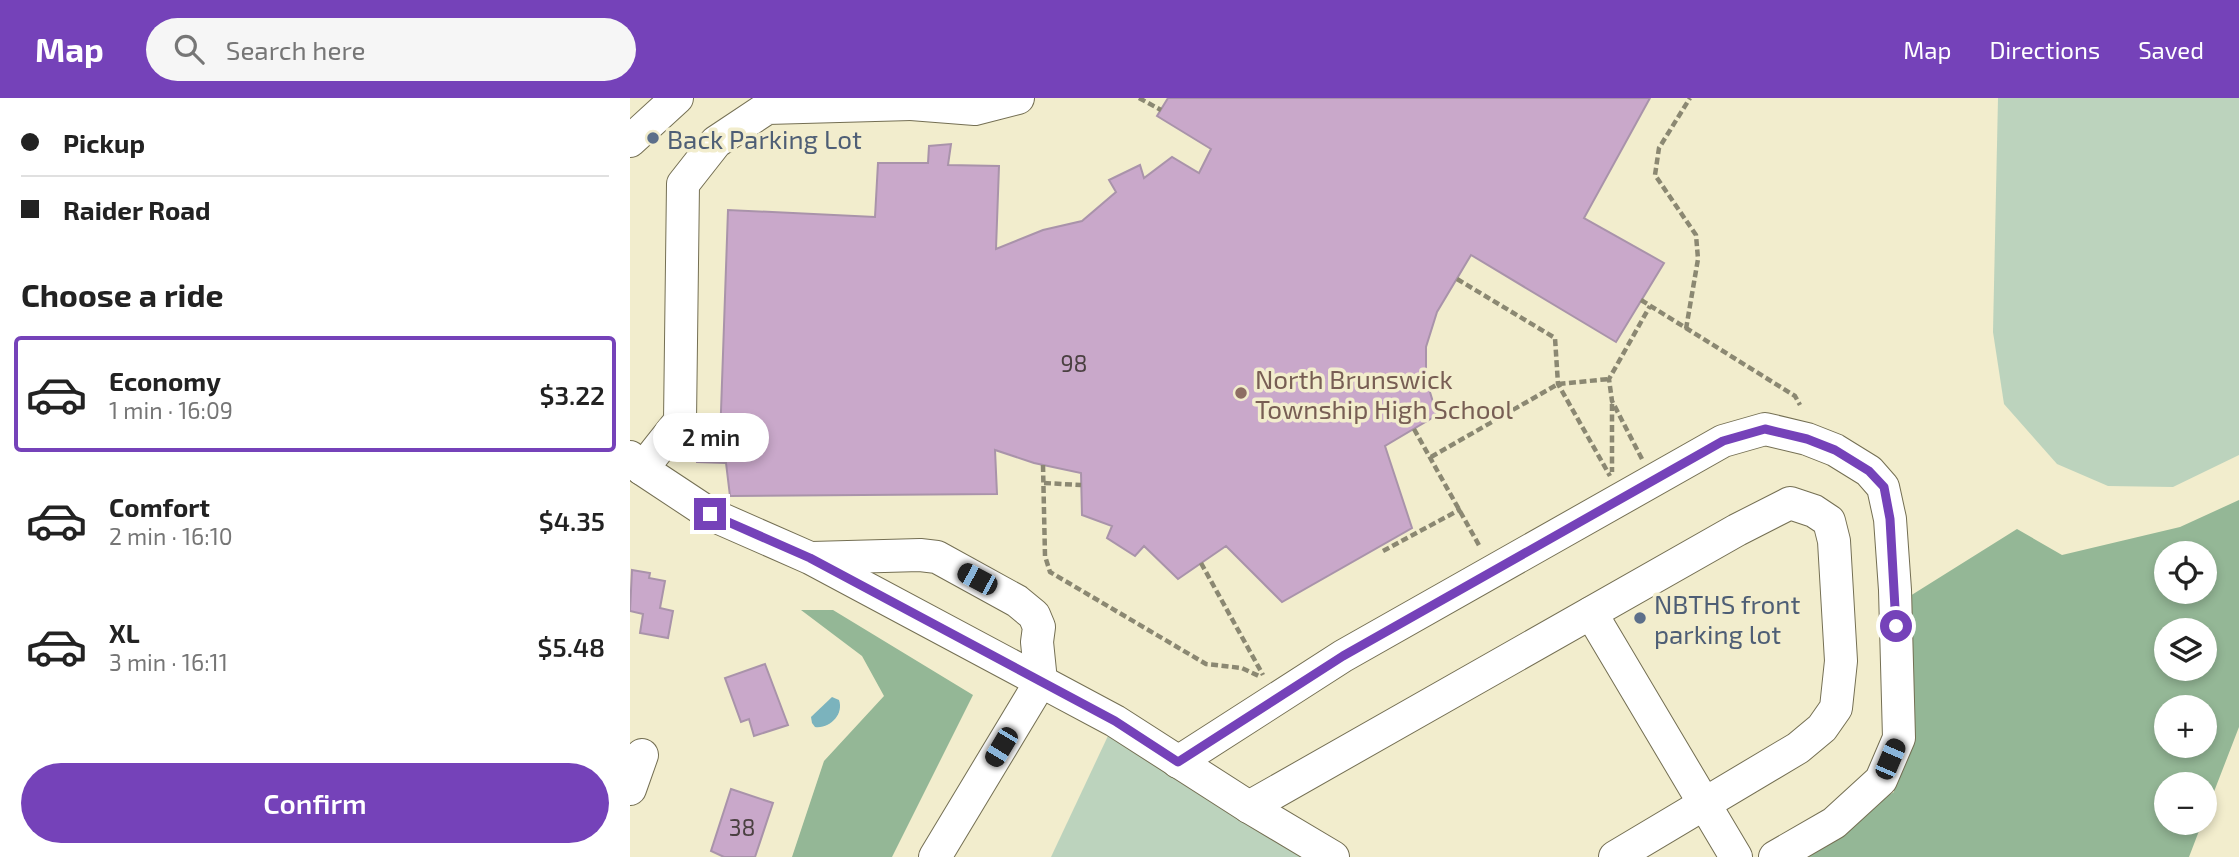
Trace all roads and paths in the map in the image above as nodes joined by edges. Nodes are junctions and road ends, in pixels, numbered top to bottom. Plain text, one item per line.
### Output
1 (677, 98) edge
2 (1018, 98) edge
3 (1139, 98) edge
4 (1690, 98) edge
5 (913, 101) edge
6 (1161, 110) dead end
7 (630, 141) edge
8 (1457, 279) dead end
9 (1641, 300) dead end
10 (1650, 306) junction
11 (1686, 329) junction
12 (1609, 379) junction
13 (1558, 384) junction
14 (1612, 401) junction
15 (1800, 405) dead end
16 (1414, 429) dead end
17 (1431, 457) junction
18 (1644, 462) dead end
19 (636, 463) edge
20 (1043, 465) dead end
21 (1044, 483) junction
22 (1081, 485) dead end
23 (1461, 509) junction
24 (1481, 548) dead end
25 (1383, 551) dead end
26 (810, 558) junction
27 (1200, 563) dead end
28 (1591, 613) junction
29 (1041, 681) junction
30 (642, 755) dead end
31 (1178, 762) junction
32 (630, 789) edge
33 (1706, 803) junction
34 (1249, 807) junction
35 (935, 857) edge
36 (1333, 857) edge
37 (1615, 857) edge
38 (1736, 857) edge
39 (1775, 857) edge

1 - 7 street
2 - 5 street
3 - 6 path
4 - 11 path
5 - 19 street
8 - 13 path
9 - 10 path
10 - 11 path
10 - 12 path
11 - 15 path
12 - 13 path
12 - 14 path
13 - 14 path
13 - 17 path
14 - 18 path
16 - 17 path
17 - 23 path
19 - 26 street
20 - 21 path
21 - 22 path
21 - 27 path
23 - 24 path
23 - 25 path
26 - 29 street
26 - 29 street
28 - 33 street
28 - 33 street
28 - 34 street
29 - 31 street
29 - 35 street
30 - 32 street
31 - 34 street
31 - 39 street
33 - 37 street
33 - 38 street
34 - 36 street

